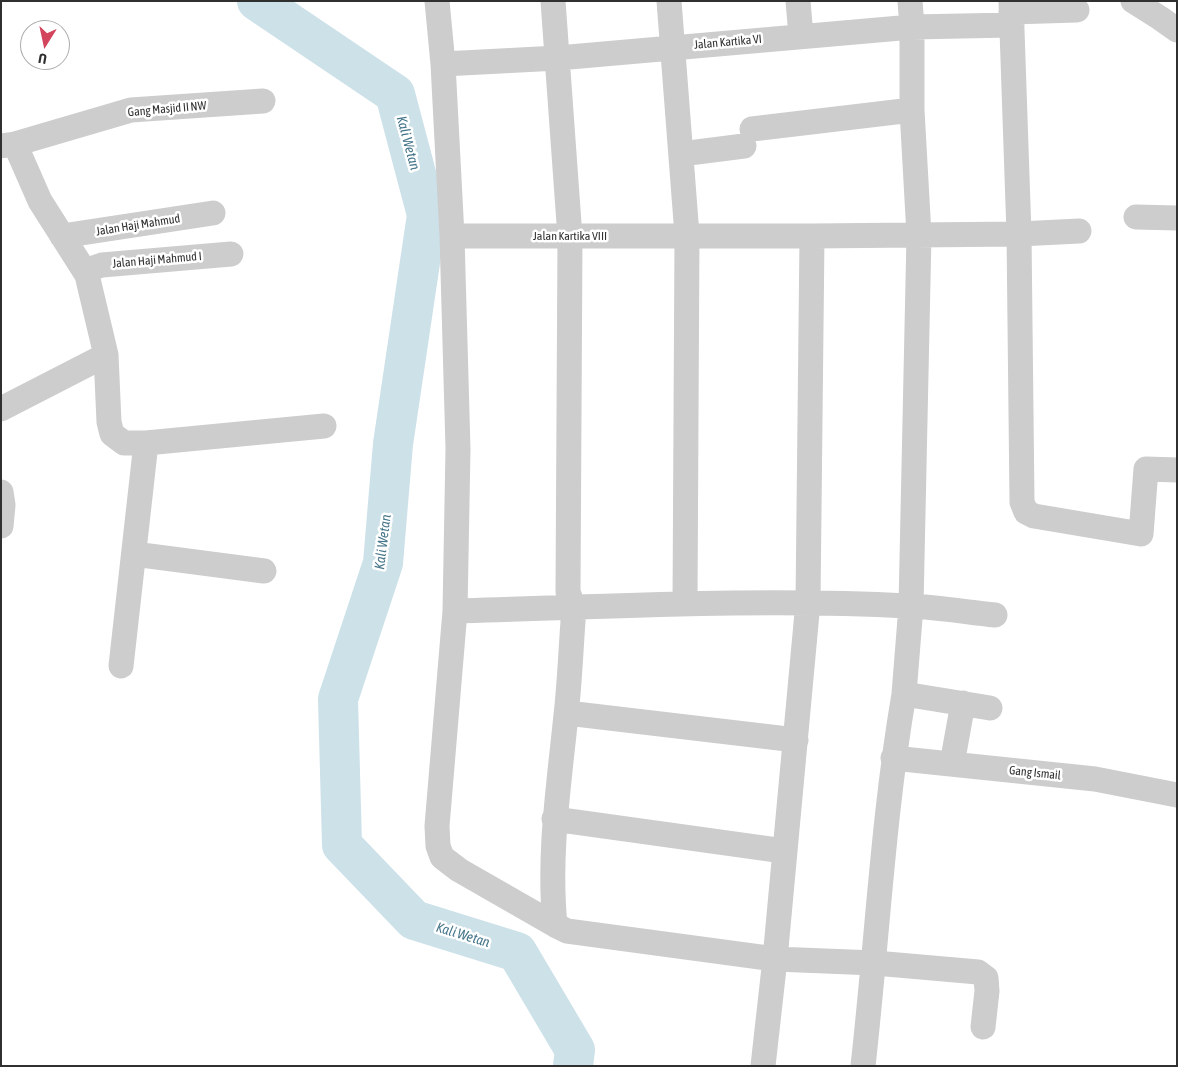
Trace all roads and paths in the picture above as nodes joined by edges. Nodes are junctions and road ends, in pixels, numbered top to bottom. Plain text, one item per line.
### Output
1 (437, 1) edge
2 (553, 1) edge
3 (669, 1) edge
4 (798, 1) edge
5 (910, 1) edge
6 (1133, 1) edge
7 (1077, 10) dead end
8 (1012, 13) edge
9 (912, 27) junction
10 (1177, 30) edge
11 (802, 36) junction
12 (673, 47) junction
13 (558, 58) junction
14 (443, 64) junction
15 (263, 101) dead end
16 (912, 110) junction
17 (8, 145) edge
18 (681, 154) junction
19 (213, 213) dead end
20 (1136, 217) dead end
21 (1177, 218) edge
22 (1079, 232) dead end
23 (1019, 234) junction
24 (688, 235) junction
25 (919, 235) junction
26 (62, 236) junction
27 (452, 236) junction
28 (812, 236) junction
29 (570, 237) junction
30 (231, 254) dead end
31 (87, 275) junction
32 (106, 355) junction
33 (1, 409) edge
34 (324, 426) dead end
35 (146, 443) junction
36 (1177, 470) edge
37 (1, 492) edge
38 (1, 526) edge
39 (134, 554) junction
40 (264, 571) dead end
41 (808, 602) junction
42 (685, 603) junction
43 (910, 606) junction
44 (574, 608) junction
45 (455, 611) junction
46 (995, 615) dead end
47 (121, 666) dead end
48 (904, 694) junction
49 (963, 703) junction
50 (990, 708) dead end
51 (567, 713) junction
52 (796, 740) junction
53 (893, 758) junction
54 (952, 764) junction
55 (1177, 795) edge
56 (554, 819) junction
57 (784, 852) junction
58 (555, 925) junction
59 (775, 959) junction
60 (874, 964) junction
61 (982, 1027) dead end
62 (763, 1066) edge
63 (863, 1066) edge

1 - 14 street
2 - 13 street
3 - 12 street
4 - 11 street
5 - 9 street
6 - 10 street
7 - 8 street, Jalan Kartika VI
8 - 9 street, Jalan Kartika VI
8 - 23 street
9 - 11 street, Jalan Kartika VI
9 - 16 street
11 - 12 street, Jalan Kartika VI
12 - 13 street, Jalan Kartika VI
12 - 18 street
13 - 14 street, Jalan Kartika VI
13 - 29 street
14 - 27 street
15 - 17 street, Gang Masjid II NW
16 - 18 street
16 - 25 street
17 - 26 street
18 - 24 street
19 - 26 street, Jalan Haji Mahmud
20 - 21 street
22 - 23 street, Jalan Kartika VIII
23 - 25 street, Jalan Kartika VIII
23 - 36 street
24 - 28 street, Jalan Kartika VIII
24 - 29 street, Jalan Kartika VIII
24 - 42 street
25 - 28 street, Jalan Kartika VIII
25 - 43 street
26 - 31 street
27 - 29 street, Jalan Kartika VIII
27 - 45 street
28 - 41 street
29 - 44 street
30 - 31 street, Jalan Haji Mahmud I
31 - 32 street
32 - 33 street
32 - 35 street
34 - 35 street
35 - 39 street
37 - 38 street
39 - 40 street
39 - 47 street
41 - 42 street
41 - 43 street
41 - 52 street
42 - 44 street
43 - 46 street
43 - 48 street
44 - 45 street
44 - 51 street
45 - 58 street
48 - 49 street
48 - 53 street
49 - 50 street
49 - 54 street
51 - 52 street
51 - 56 street
52 - 57 street
53 - 54 street, Gang Ismail
53 - 60 street
54 - 55 street, Gang Ismail
56 - 57 street
56 - 58 street
57 - 59 street
58 - 59 street
59 - 60 street
59 - 62 street
60 - 61 street
60 - 63 street

